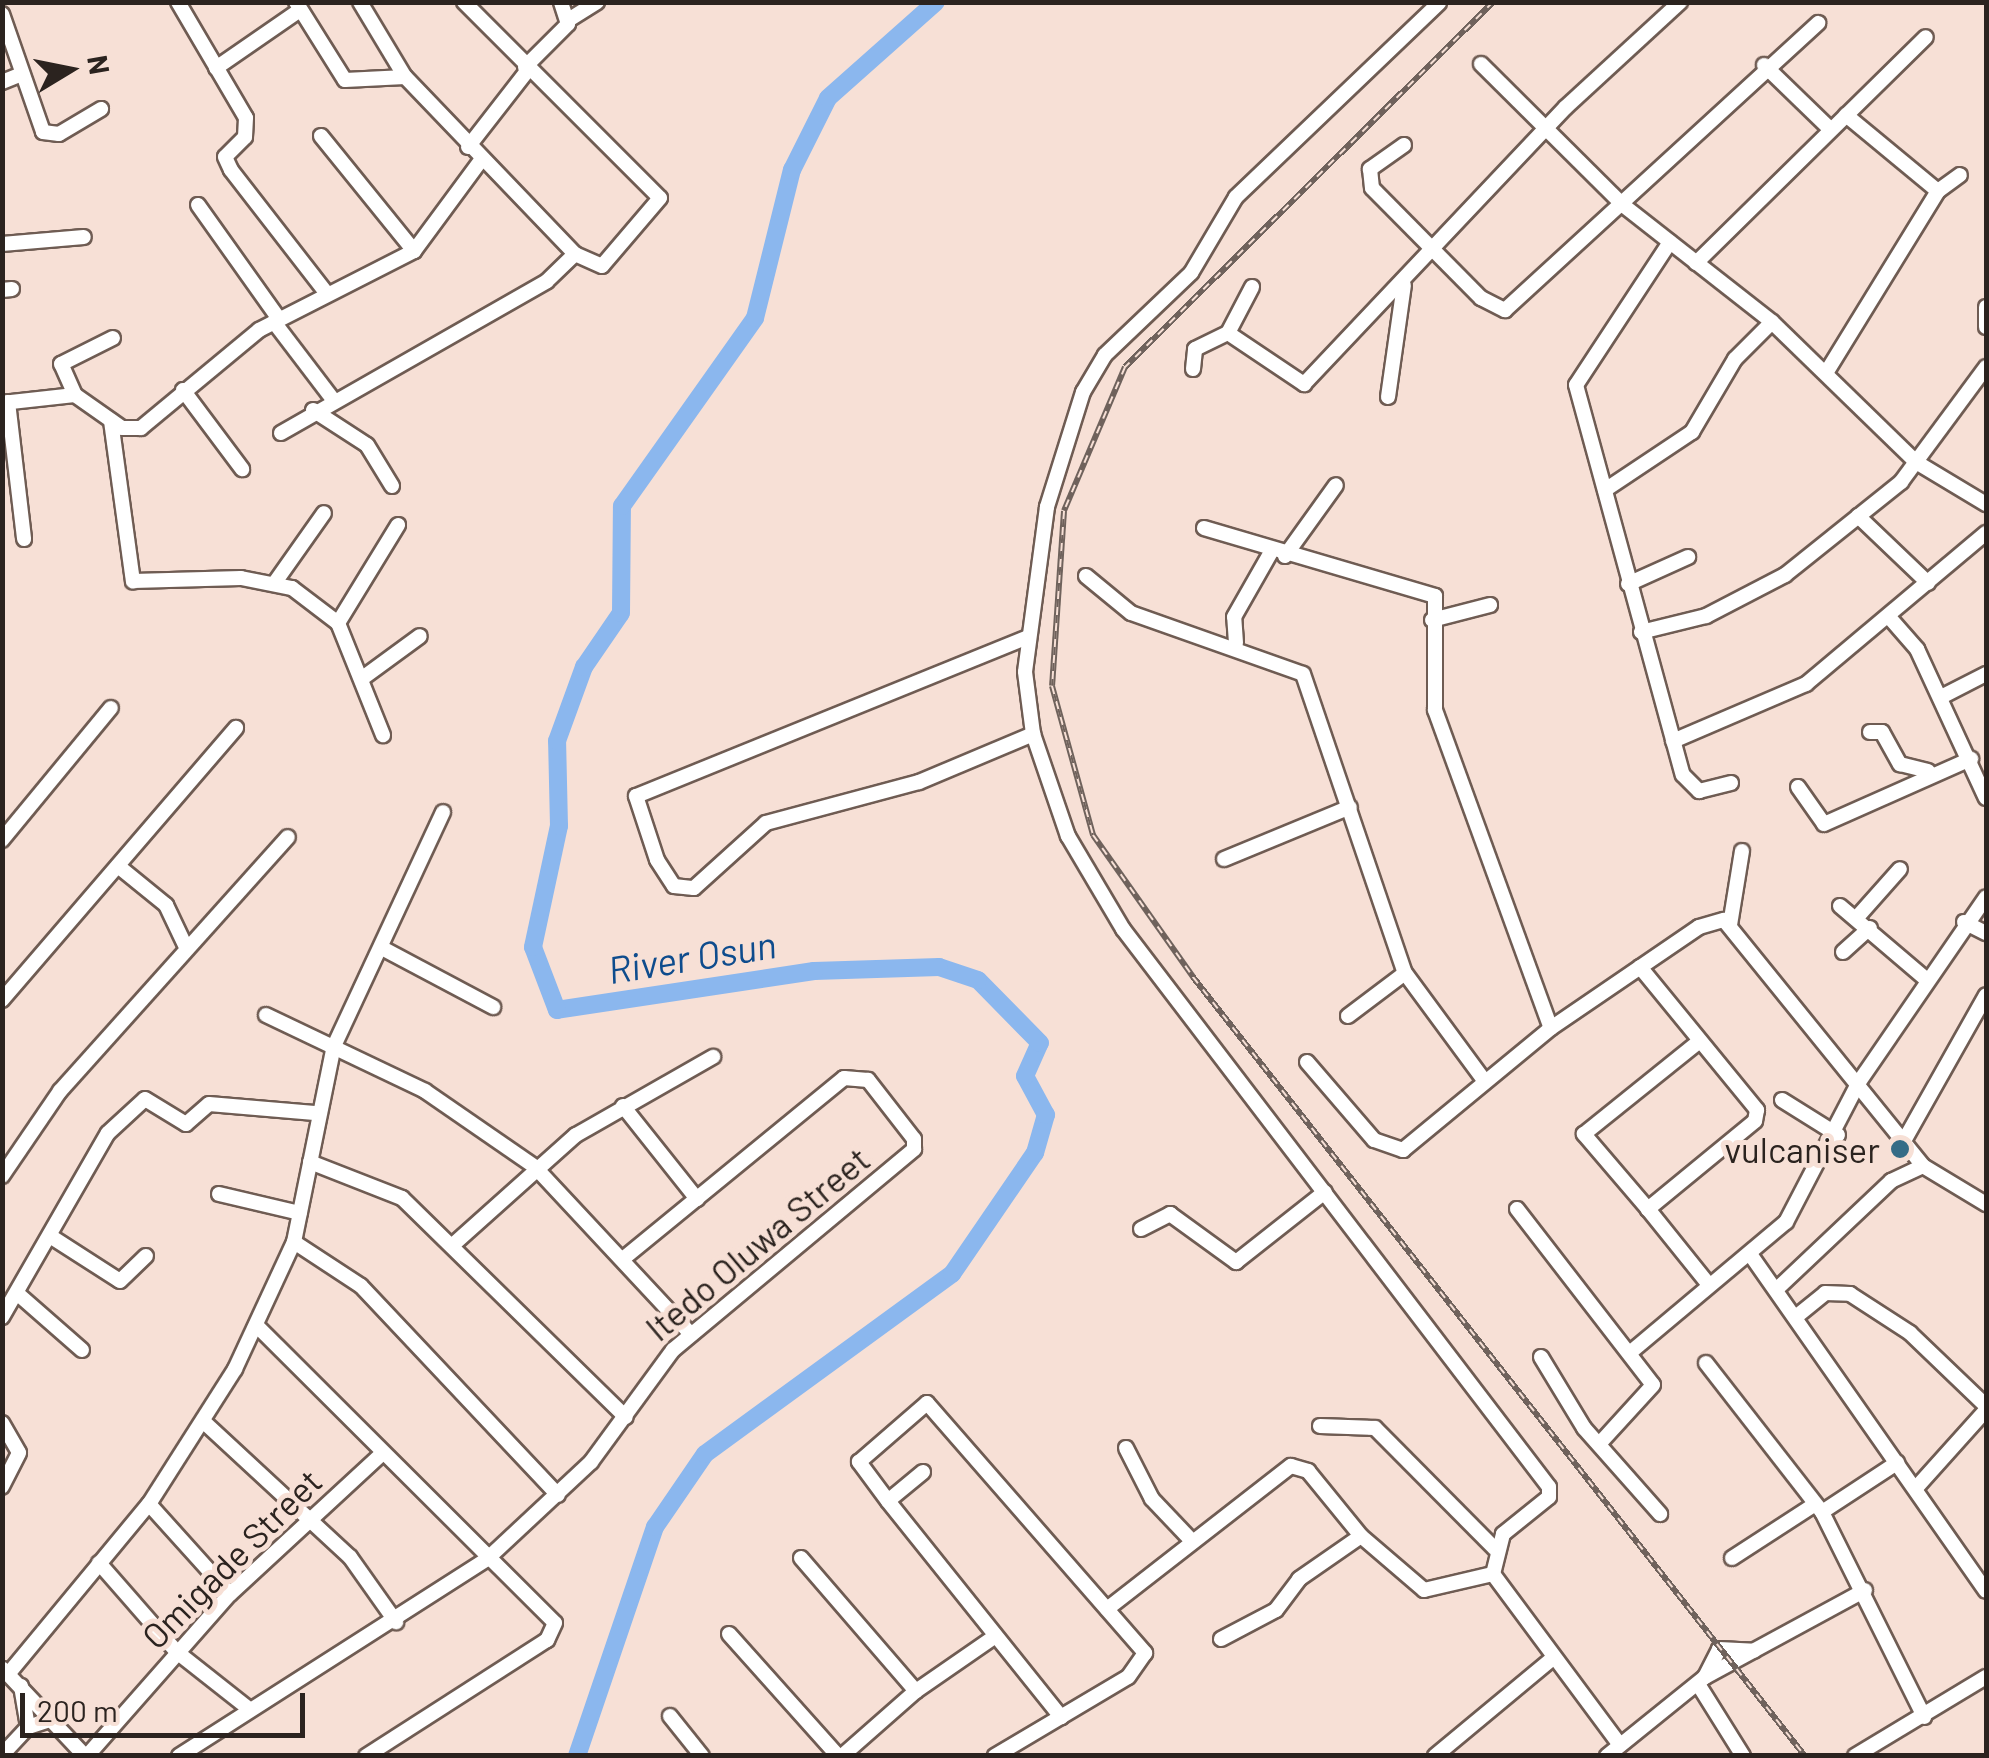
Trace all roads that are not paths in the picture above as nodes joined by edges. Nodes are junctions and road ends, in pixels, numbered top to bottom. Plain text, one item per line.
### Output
1 (178, 2) edge
2 (360, 2) edge
3 (464, 2) edge
4 (560, 2) edge
5 (597, 2) edge
6 (1680, 2) edge
7 (1439, 3) edge
8 (298, 6) edge
9 (2, 14) edge
10 (570, 19) junction
11 (1818, 23) dead end
12 (1926, 37) dead end
13 (1481, 64) dead end
14 (1764, 65) junction
15 (216, 68) junction
16 (527, 68) junction
17 (22, 74) junction
18 (405, 76) junction
19 (2, 82) edge
20 (101, 110) dead end
21 (1846, 116) junction
22 (1830, 129) junction
23 (1551, 130) junction
24 (321, 136) dead end
25 (1404, 145) dead end
26 (468, 147) junction
27 (481, 160) junction
28 (1960, 175) dead end
29 (1938, 191) junction
30 (198, 204) dead end
31 (1623, 204) junction
32 (84, 237) dead end
33 (1670, 242) junction
34 (2, 244) edge
35 (1436, 250) junction
36 (414, 251) junction
37 (575, 254) junction
38 (1696, 263) junction
39 (1404, 285) junction
40 (1252, 287) dead end
41 (326, 291) junction
42 (1986, 307) edge
43 (276, 321) junction
44 (1772, 322) junction
45 (1986, 327) edge
46 (1228, 333) junction
47 (113, 338) dead end
48 (1193, 369) dead end
49 (1826, 373) junction
50 (1984, 376) edge
51 (183, 390) junction
52 (75, 395) junction
53 (1388, 397) dead end
54 (332, 398) junction
55 (5, 403) edge
56 (313, 410) junction
57 (111, 421) junction
58 (281, 434) dead end
59 (1916, 462) junction
60 (242, 469) dead end
61 (1336, 485) dead end
62 (392, 486) dead end
63 (1605, 490) junction
64 (1986, 504) edge
65 (324, 513) dead end
66 (1858, 516) junction
67 (398, 525) dead end
68 (1204, 528) dead end
69 (1986, 534) edge
70 (24, 539) dead end
71 (1278, 555) junction
72 (1688, 557) dead end
73 (1086, 576) dead end
74 (276, 581) junction
75 (1928, 583) junction
76 (1628, 584) junction
77 (1490, 604) dead end
78 (1889, 617) junction
79 (1432, 620) junction
80 (338, 623) junction
81 (1641, 632) junction
82 (420, 636) dead end
83 (1028, 637) junction
84 (1236, 643) junction
85 (1986, 674) edge
86 (364, 677) junction
87 (1943, 696) junction
88 (111, 708) dead end
89 (236, 728) dead end
90 (1870, 732) dead end
91 (1033, 734) junction
92 (383, 735) dead end
93 (1673, 741) junction
94 (1972, 759) junction
95 (1928, 771) junction
96 (1731, 783) dead end
97 (1798, 787) dead end
98 (1986, 798) edge
99 (1350, 807) junction
100 (443, 812) dead end
101 (288, 837) dead end
102 (2, 840) edge
103 (1742, 851) dead end
104 (1224, 859) dead end
105 (118, 866) junction
106 (1900, 869) dead end
107 (1986, 896) edge
108 (1840, 906) dead end
109 (1860, 914) junction
110 (1964, 922) junction
111 (1730, 925) junction
112 (1870, 928) junction
113 (1986, 934) edge
114 (184, 945) junction
115 (382, 948) junction
116 (1844, 952) dead end
117 (1640, 968) junction
118 (1405, 973) junction
119 (1927, 980) junction
120 (1986, 995) edge
121 (2, 1000) edge
122 (493, 1007) dead end
123 (266, 1015) dead end
124 (1348, 1016) dead end
125 (1551, 1028) junction
126 (1697, 1044) junction
127 (334, 1046) junction
128 (713, 1057) dead end
129 (1307, 1062) dead end
130 (1484, 1080) junction
131 (1859, 1082) junction
132 (1782, 1100) dead end
133 (624, 1106) junction
134 (315, 1113) junction
135 (1838, 1134) junction
136 (1906, 1139) junction
137 (310, 1162) junction
138 (1923, 1166) junction
139 (535, 1167) junction
140 (2, 1176) edge
141 (1325, 1192) junction
142 (218, 1194) dead end
143 (697, 1199) junction
144 (1986, 1204) edge
145 (1518, 1209) dead end
146 (1648, 1210) junction
147 (300, 1214) junction
148 (1141, 1229) dead end
149 (50, 1236) junction
150 (294, 1242) junction
151 (455, 1243) junction
152 (1750, 1254) junction
153 (146, 1256) dead end
154 (623, 1260) junction
155 (1709, 1285) junction
156 (1778, 1288) junction
157 (18, 1294) junction
158 (1797, 1316) junction
159 (2, 1317) edge
160 (256, 1326) junction
161 (692, 1334) junction
162 (82, 1350) dead end
163 (1632, 1351) junction
164 (1541, 1356) dead end
165 (1706, 1363) dead end
166 (1986, 1408) edge
167 (626, 1417) junction
168 (204, 1422) junction
169 (2, 1423) edge
170 (1320, 1426) dead end
171 (1601, 1442) junction
172 (1126, 1448) dead end
173 (383, 1453) junction
174 (1897, 1464) junction
175 (923, 1472) dead end
176 (2, 1487) edge
177 (1916, 1488) junction
178 (558, 1495) junction
179 (888, 1501) junction
180 (149, 1504) junction
181 (1818, 1508) junction
182 (1660, 1514) dead end
183 (310, 1521) junction
184 (1361, 1536) junction
185 (1192, 1540) junction
186 (1495, 1550) junction
187 (801, 1558) dead end
188 (1732, 1558) dead end
189 (487, 1559) junction
190 (99, 1564) junction
191 (1492, 1574) junction
192 (1865, 1590) junction
193 (1986, 1591) edge
194 (230, 1594) junction
195 (1107, 1609) junction
196 (396, 1622) junction
197 (729, 1634) dead end
198 (994, 1637) junction
199 (1221, 1639) dead end
200 (177, 1652) junction
201 (1552, 1659) junction
202 (6, 1670) edge
203 (1986, 1676) edge
204 (1701, 1680) junction
205 (21, 1686) junction
206 (916, 1691) junction
207 (248, 1708) junction
208 (670, 1716) dead end
209 (1062, 1717) junction
210 (1924, 1717) junction
211 (52, 1719) junction
212 (28, 1727) junction
213 (1620, 1745) junction
214 (385, 1750) edge
215 (2, 1756) edge
216 (86, 1756) edge
217 (179, 1756) edge
218 (366, 1756) edge
219 (702, 1756) edge
220 (840, 1756) edge
221 (996, 1756) edge
222 (1435, 1756) edge
223 (1607, 1756) edge
224 (1742, 1756) edge
225 (1855, 1756) edge

1 - 15 street
2 - 18 street
3 - 16 street
4 - 10 street
5 - 10 street
6 - 23 street
7 - 83 street
8 - 15 street
8 - 18 street
9 - 17 street
10 - 16 street
11 - 14 street
12 - 21 street
13 - 23 street
14 - 22 street
14 - 31 street
15 - 41 street
16 - 26 street
16 - 37 street
17 - 19 street
17 - 20 street
18 - 26 street
21 - 22 street
21 - 29 street
22 - 38 street
23 - 31 street
23 - 35 street
24 - 36 street
25 - 35 street
26 - 27 street
27 - 36 street
27 - 37 street
28 - 29 street
29 - 49 street
30 - 43 street
31 - 33 street
31 - 35 street
32 - 34 street
33 - 38 street
33 - 63 street
35 - 39 street
36 - 41 street
37 - 54 street
38 - 44 street
39 - 46 street
39 - 53 street
40 - 46 street
41 - 43 street
42 - 45 street
43 - 51 street
43 - 54 street
44 - 49 street
44 - 63 street
46 - 48 street
47 - 52 street
49 - 59 street
50 - 59 street
51 - 57 street
51 - 60 street
52 - 55 street
52 - 57 street
54 - 56 street
55 - 70 street
56 - 58 street
56 - 62 street
57 - 74 street
59 - 64 street
59 - 66 street
61 - 71 street
63 - 76 street
65 - 74 street
66 - 75 street
66 - 81 street
67 - 80 street
68 - 71 street
69 - 75 street
71 - 79 street
71 - 84 street
72 - 76 street
73 - 84 street
74 - 80 street
75 - 78 street
76 - 81 street
77 - 79 street
78 - 87 street
78 - 93 street
79 - 125 street
80 - 86 street
81 - 93 street
82 - 86 street
83 - 91 street
83 - 91 street
84 - 99 street
85 - 87 street
86 - 92 street
87 - 94 street
88 - 102 street
89 - 105 street
90 - 95 street
91 - 141 street
93 - 96 street
94 - 95 street
94 - 98 street
95 - 97 street
99 - 104 street
99 - 118 street
100 - 115 street
101 - 114 street
103 - 111 street
105 - 114 street
105 - 121 street
106 - 109 street
107 - 110 street
108 - 109 street
109 - 112 street
110 - 113 street
110 - 119 street
111 - 117 street
111 - 131 street
112 - 116 street
112 - 119 street
114 - 140 street
115 - 122 street
115 - 127 street
117 - 125 street
117 - 126 street
118 - 124 street
118 - 130 street
119 - 131 street
120 - 136 street
123 - 127 street
125 - 130 street
126 - 146 street
126 - 146 street
127 - 134 street
127 - 139 street
128 - 133 street
129 - 130 street
131 - 135 street
131 - 136 street
132 - 135 street
133 - 139 street
133 - 143 street
134 - 137 street
134 - 149 street
135 - 152 street
136 - 138 street
137 - 147 street
137 - 151 street
138 - 144 street
138 - 156 street
139 - 151 street
139 - 154 street
141 - 148 street
141 - 186 street
142 - 147 street
143 - 154 street
143 - 161 street, Itedo Oluwa Street
145 - 163 street
146 - 155 street
147 - 150 street
149 - 153 street
149 - 157 street
150 - 160 street
150 - 178 street
151 - 167 street
152 - 155 street
152 - 156 street
154 - 161 street
155 - 163 street
156 - 158 street
157 - 159 street
157 - 162 street
158 - 166 street
158 - 174 street
160 - 168 street
160 - 173 street
161 - 167 street, Itedo Oluwa Street
163 - 171 street
164 - 171 street
165 - 181 street
166 - 177 street
167 - 178 street, Itedo Oluwa Street
168 - 180 street
168 - 183 street
169 - 176 street
170 - 186 street
171 - 182 street
172 - 185 street
173 - 183 street, Omigade Street
173 - 189 street
174 - 177 street
174 - 181 street
175 - 179 street
177 - 193 street
178 - 189 street, Itedo Oluwa Street
179 - 195 street
179 - 198 street
180 - 190 street
180 - 194 street
181 - 188 street
181 - 192 street
183 - 194 street, Omigade Street
183 - 196 street
184 - 185 street
184 - 191 street
184 - 199 street
185 - 195 street
186 - 191 street
187 - 206 street
189 - 196 street, Itedo Oluwa Street
189 - 214 street
190 - 200 street
190 - 202 street
191 - 201 street
192 - 204 street
192 - 210 street
194 - 200 street, Omigade Street
195 - 209 street
196 - 207 street, Itedo Oluwa Street
197 - 220 street
198 - 206 street
198 - 209 street
200 - 207 street
200 - 216 street, Omigade Street
201 - 213 street
201 - 222 street
202 - 205 street
203 - 210 street
204 - 213 street
204 - 224 street
205 - 211 street
205 - 212 street
206 - 220 street
207 - 217 street, Itedo Oluwa Street
208 - 219 street
209 - 221 street
210 - 225 street
211 - 212 street
211 - 216 street
212 - 215 street
213 - 223 street
214 - 218 street

